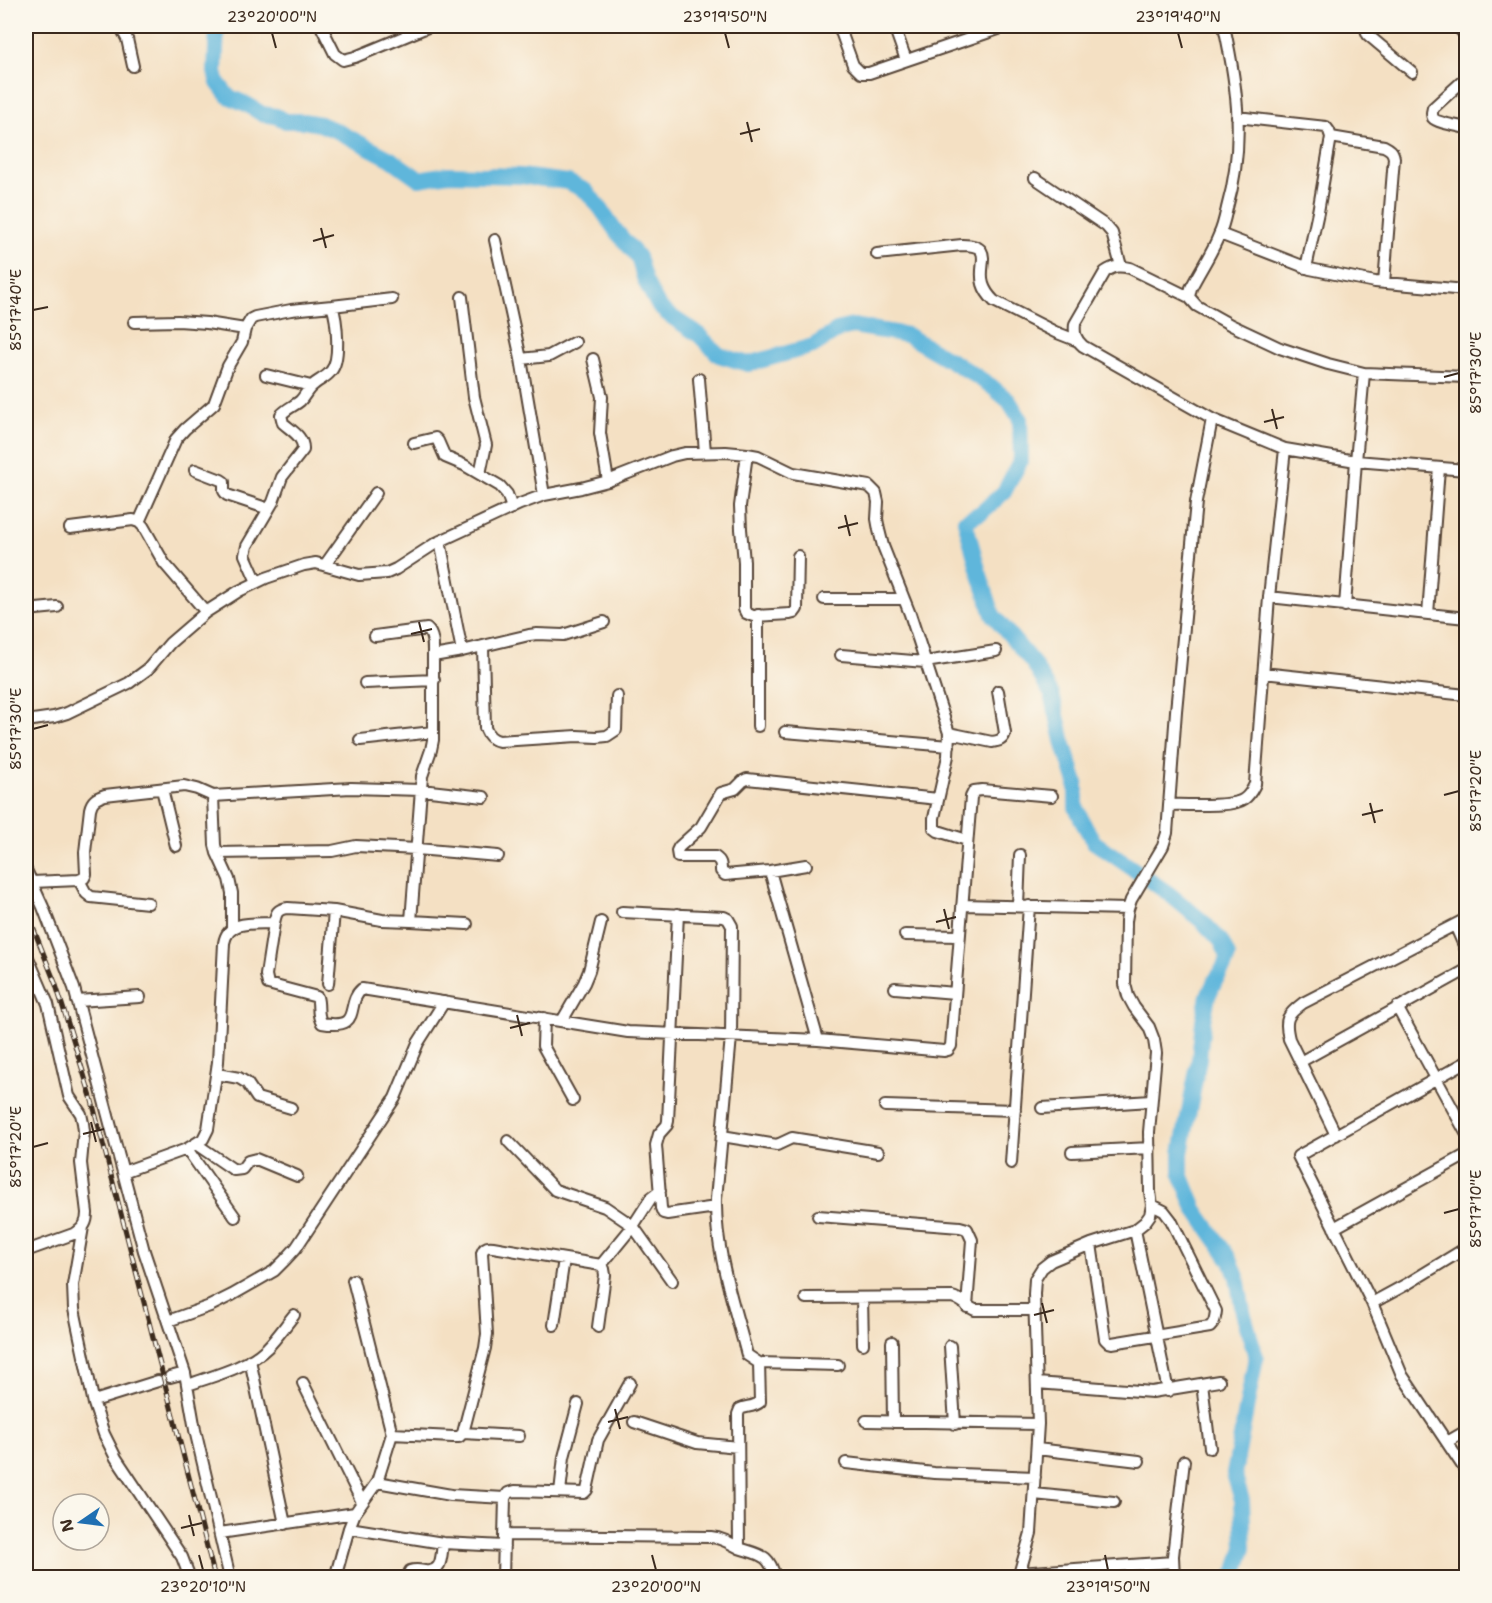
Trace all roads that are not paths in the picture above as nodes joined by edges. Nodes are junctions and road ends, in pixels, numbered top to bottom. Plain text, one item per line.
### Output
1 (120, 26) edge
2 (321, 26) edge
3 (430, 26) edge
4 (839, 26) edge
5 (894, 26) edge
6 (1006, 26) edge
7 (1224, 26) edge
8 (1367, 26) edge
9 (1457, 26) edge
10 (1467, 36) edge
11 (906, 60) junction
12 (133, 66) dead end
13 (1412, 72) dead end
14 (1467, 78) edge
15 (1237, 117) junction
16 (1467, 128) edge
17 (1331, 137) junction
18 (1035, 178) dead end
19 (1220, 234) junction
20 (495, 240) dead end
21 (878, 254) dead end
22 (1121, 266) junction
23 (1306, 268) junction
24 (1384, 283) junction
25 (1467, 290) edge
26 (462, 297) dead end
27 (1189, 297) junction
28 (392, 299) dead end
29 (332, 306) junction
30 (134, 322) dead end
31 (245, 329) junction
32 (1078, 341) junction
33 (575, 342) dead end
34 (521, 359) junction
35 (593, 359) dead end
36 (1364, 373) junction
37 (266, 375) dead end
38 (1467, 377) edge
39 (699, 379) dead end
40 (311, 386) junction
41 (1212, 418) junction
42 (414, 443) dead end
43 (1285, 449) junction
44 (705, 452) junction
45 (747, 454) junction
46 (1356, 461) junction
47 (1439, 468) junction
48 (195, 470) dead end
49 (1467, 470) edge
50 (480, 474) junction
51 (608, 481) junction
52 (376, 493) dead end
53 (544, 495) junction
54 (512, 508) junction
55 (268, 509) junction
56 (139, 522) junction
57 (70, 528) dead end
58 (440, 541) junction
59 (798, 556) dead end
60 (325, 565) junction
61 (257, 582) junction
62 (1269, 597) junction
63 (824, 599) dead end
64 (904, 599) junction
65 (1345, 606) junction
66 (57, 607) dead end
67 (26, 610) edge
68 (206, 612) junction
69 (1428, 614) junction
70 (758, 615) junction
71 (1467, 618) edge
72 (604, 622) dead end
73 (375, 636) dead end
74 (483, 646) junction
75 (462, 651) junction
76 (996, 651) dead end
77 (434, 656) junction
78 (841, 656) dead end
79 (925, 662) junction
80 (1263, 673) junction
81 (434, 680) junction
82 (365, 683) dead end
83 (998, 691) dead end
84 (1467, 695) edge
85 (616, 696) dead end
86 (26, 721) edge
87 (758, 726) dead end
88 (433, 732) junction
89 (785, 732) dead end
90 (949, 734) junction
91 (360, 740) dead end
92 (949, 746) junction
93 (162, 789) junction
94 (421, 790) junction
95 (213, 796) junction
96 (1052, 796) dead end
97 (484, 797) dead end
98 (938, 799) junction
99 (1170, 805) junction
100 (967, 840) junction
101 (176, 846) dead end
102 (417, 849) junction
103 (217, 853) junction
104 (1020, 855) dead end
105 (498, 856) dead end
106 (806, 865) dead end
107 (26, 870) edge
108 (771, 871) junction
109 (79, 880) junction
110 (32, 882) junction
111 (148, 903) dead end
112 (962, 905) junction
113 (1129, 905) junction
114 (1023, 906) junction
115 (334, 911) junction
116 (622, 912) dead end
117 (678, 914) junction
118 (1467, 919) edge
119 (411, 921) junction
120 (601, 922) dead end
121 (274, 923) junction
122 (467, 924) dead end
123 (1455, 925) junction
124 (232, 928) junction
125 (905, 935) dead end
126 (959, 936) junction
127 (1467, 950) edge
128 (26, 953) edge
129 (1467, 970) edge
130 (328, 984) dead end
131 (895, 988) dead end
132 (955, 993) junction
133 (140, 997) dead end
134 (77, 1001) junction
135 (444, 1002) junction
136 (1397, 1007) junction
137 (544, 1018) junction
138 (562, 1021) junction
139 (672, 1035) junction
140 (730, 1037) junction
141 (818, 1040) junction
142 (1300, 1062) junction
143 (1467, 1062) edge
144 (217, 1074) junction
145 (1437, 1078) junction
146 (573, 1100) dead end
147 (1151, 1101) junction
148 (885, 1107) dead end
149 (291, 1108) dead end
150 (1042, 1108) dead end
151 (1015, 1110) junction
152 (1467, 1133) edge
153 (1335, 1135) junction
154 (722, 1136) junction
155 (508, 1141) dead end
156 (192, 1146) junction
157 (1149, 1148) junction
158 (878, 1152) dead end
159 (1071, 1152) dead end
160 (1467, 1155) edge
161 (1011, 1163) dead end
162 (123, 1172) junction
163 (297, 1176) dead end
164 (660, 1191) junction
165 (1152, 1205) junction
166 (716, 1207) junction
167 (818, 1216) dead end
168 (235, 1217) dead end
169 (633, 1226) junction
170 (83, 1227) junction
171 (1334, 1228) junction
172 (1135, 1230) junction
173 (1091, 1244) junction
174 (1467, 1248) edge
175 (26, 1251) edge
176 (564, 1259) junction
177 (600, 1265) junction
178 (353, 1280) dead end
179 (672, 1281) dead end
180 (806, 1298) dead end
181 (862, 1298) junction
182 (1372, 1303) junction
183 (967, 1307) junction
184 (1034, 1310) junction
185 (294, 1316) dead end
186 (168, 1321) junction
187 (554, 1325) dead end
188 (598, 1327) dead end
189 (1157, 1336) junction
190 (892, 1342) dead end
191 (863, 1344) dead end
192 (950, 1346) dead end
193 (250, 1360) junction
194 (759, 1363) junction
195 (838, 1365) dead end
196 (185, 1373) junction
197 (170, 1377) dead end
198 (158, 1381) dead end
199 (1219, 1381) dead end
200 (303, 1383) dead end
201 (630, 1383) dead end
202 (1037, 1383) junction
203 (1202, 1384) junction
204 (188, 1385) junction
205 (1168, 1391) junction
206 (94, 1401) junction
207 (578, 1404) dead end
208 (866, 1421) dead end
209 (634, 1422) dead end
210 (893, 1422) junction
211 (955, 1424) junction
212 (1038, 1424) junction
213 (1467, 1431) edge
214 (463, 1433) junction
215 (392, 1434) junction
216 (519, 1436) dead end
217 (1447, 1442) junction
218 (738, 1448) junction
219 (1210, 1448) dead end
220 (1037, 1449) junction
221 (1138, 1461) dead end
222 (1184, 1461) dead end
223 (846, 1464) dead end
224 (1467, 1471) edge
225 (1035, 1477) junction
226 (376, 1482) junction
227 (560, 1492) junction
228 (1034, 1494) junction
229 (505, 1498) junction
230 (362, 1502) junction
231 (1114, 1502) dead end
232 (355, 1513) junction
233 (285, 1524) junction
234 (350, 1528) junction
235 (220, 1533) junction
236 (504, 1541) junction
237 (443, 1543) junction
238 (740, 1548) junction
239 (1173, 1562) junction
240 (1018, 1575) edge
241 (190, 1578) edge
242 (230, 1578) edge
243 (335, 1578) edge
244 (407, 1578) edge
245 (503, 1578) edge
246 (775, 1578) edge
247 (1174, 1578) edge

1 - 12 street
2 - 3 street
4 - 11 street
5 - 11 street
6 - 11 street
7 - 15 street
8 - 13 street
9 - 10 street
14 - 16 street
15 - 17 street
15 - 19 street
17 - 23 street
17 - 24 street
18 - 22 street
19 - 23 street
19 - 27 street
20 - 34 street
21 - 32 street
22 - 27 street
22 - 32 street
23 - 24 street
24 - 25 street
26 - 50 street
27 - 36 street
28 - 29 street
29 - 31 street
29 - 40 street
30 - 31 street
31 - 56 street
32 - 41 street
33 - 34 street
34 - 53 street
35 - 51 street
36 - 38 street
36 - 46 street
37 - 40 street
39 - 44 street
40 - 55 street
41 - 43 street
41 - 99 street
42 - 50 street
43 - 46 street
43 - 62 street
44 - 45 street
44 - 51 street
45 - 64 street
45 - 70 street
46 - 47 street
46 - 65 street
47 - 49 street
47 - 69 street
48 - 55 street
50 - 54 street
51 - 53 street
52 - 60 street
53 - 54 street
54 - 58 street
55 - 61 street
56 - 57 street
56 - 68 street
58 - 60 street
58 - 75 street
59 - 70 street
60 - 61 street
61 - 68 street
62 - 65 street
62 - 80 street
63 - 64 street
64 - 79 street
65 - 69 street
66 - 67 street
68 - 86 street
69 - 71 street
70 - 87 street
72 - 74 street
73 - 77 street
74 - 75 street
74 - 85 street
75 - 77 street
76 - 79 street
77 - 81 street
78 - 79 street
79 - 90 street
80 - 84 street
80 - 99 street
81 - 82 street
81 - 88 street
83 - 90 street
88 - 91 street
88 - 94 street
89 - 92 street
90 - 92 street
92 - 98 street
93 - 95 street
93 - 101 street
93 - 109 street
94 - 95 street
94 - 97 street
94 - 102 street
95 - 103 street
96 - 100 street
98 - 100 street
98 - 108 street
99 - 113 street
100 - 112 street
102 - 103 street
102 - 105 street
102 - 119 street
103 - 124 street
104 - 114 street
106 - 108 street
107 - 110 street
108 - 141 street
109 - 110 street
109 - 111 street
110 - 134 street
112 - 114 street
112 - 126 street
113 - 114 street
113 - 147 street
114 - 151 street
115 - 119 street
115 - 121 street
115 - 130 street
116 - 117 street
117 - 139 street
117 - 140 street
118 - 123 street
119 - 122 street
120 - 138 street
121 - 124 street
121 - 135 street
123 - 127 street
123 - 142 street
124 - 144 street
125 - 126 street
126 - 132 street
128 - 170 street
129 - 136 street
131 - 132 street
132 - 141 street
133 - 134 street
134 - 162 street
135 - 137 street
135 - 186 street
136 - 142 street
136 - 145 street
137 - 138 street
137 - 146 street
138 - 139 street
139 - 140 street
139 - 164 street
140 - 141 street
140 - 154 street
142 - 153 street
143 - 145 street
144 - 149 street
144 - 156 street
145 - 152 street
145 - 153 street
147 - 150 street
147 - 157 street
148 - 151 street
151 - 161 street
153 - 171 street
154 - 158 street
154 - 166 street
155 - 169 street
156 - 162 street
156 - 163 street
156 - 168 street
157 - 159 street
157 - 165 street
160 - 171 street
162 - 186 street
164 - 166 street
164 - 169 street
165 - 172 street
165 - 189 street
166 - 194 street
167 - 183 street
169 - 177 street
169 - 179 street
170 - 175 street
170 - 206 street
171 - 182 street
172 - 173 street
172 - 189 street
173 - 184 street
173 - 189 street
174 - 182 street
176 - 177 street
176 - 187 street
176 - 214 street
177 - 188 street
178 - 215 street
180 - 181 street
181 - 183 street
181 - 191 street
182 - 217 street
183 - 184 street
184 - 202 street
185 - 193 street
186 - 196 street
189 - 205 street
190 - 210 street
192 - 211 street
193 - 204 street
193 - 233 street
194 - 195 street
194 - 218 street
196 - 197 street
196 - 204 street
198 - 206 street
199 - 203 street
200 - 230 street
201 - 227 street
202 - 205 street
202 - 212 street
203 - 205 street
203 - 219 street
204 - 235 street
206 - 241 street
207 - 227 street
208 - 210 street
209 - 218 street
210 - 211 street
211 - 212 street
212 - 220 street
213 - 217 street
214 - 215 street
214 - 216 street
215 - 226 street
217 - 224 street
218 - 238 street
220 - 221 street
220 - 225 street
222 - 239 street
223 - 225 street
225 - 228 street
226 - 229 street
226 - 230 street
227 - 229 street
228 - 231 street
228 - 240 street
229 - 236 street
230 - 232 street
232 - 233 street
232 - 234 street
233 - 235 street
234 - 237 street
234 - 243 street
235 - 242 street
236 - 237 street
236 - 238 street
236 - 245 street
237 - 244 street
238 - 246 street
239 - 240 street
239 - 247 street

